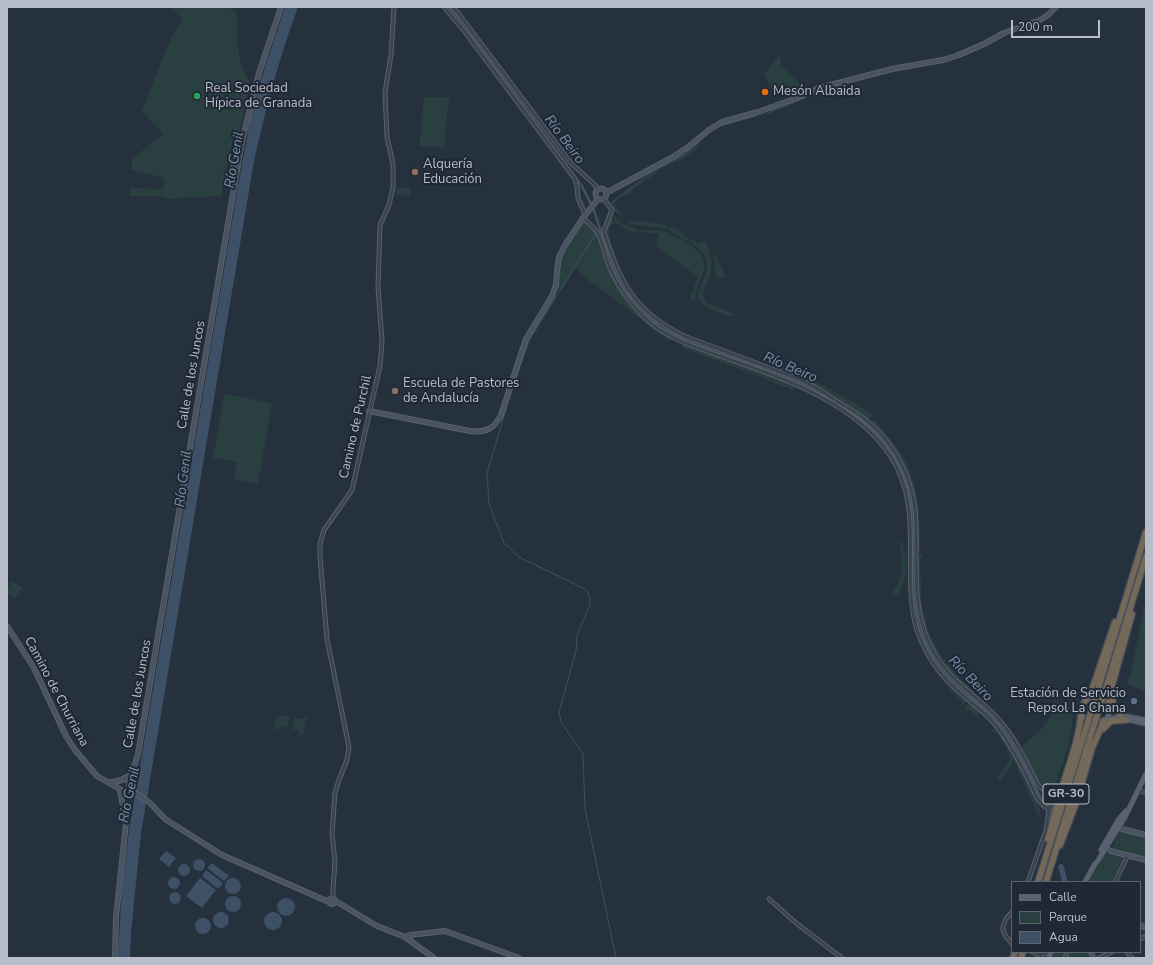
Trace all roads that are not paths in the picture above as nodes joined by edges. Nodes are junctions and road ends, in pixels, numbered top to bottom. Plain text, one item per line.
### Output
1 (281, 7) edge
2 (394, 7) edge
3 (444, 7) edge
4 (452, 7) edge
5 (1056, 7) edge
6 (598, 190) junction
7 (606, 193) junction
8 (598, 199) junction
9 (604, 199) junction
10 (584, 216) junction
11 (369, 411) junction
12 (1146, 532) edge
13 (1146, 556) edge
14 (1133, 600) junction
15 (1122, 612) junction
16 (7, 626) edge
17 (1113, 682) junction
18 (1088, 700) joint
19 (1107, 705) junction
20 (1121, 715) junction
21 (1083, 716) joint
22 (1127, 720) junction
23 (1146, 720) edge
24 (1102, 721) junction
25 (1146, 724) edge
26 (1094, 743) junction
27 (133, 773) junction
28 (1146, 774) edge
29 (125, 779) junction
30 (118, 781) junction
31 (107, 782) junction
32 (130, 784) junction
33 (122, 790) junction
34 (1138, 790) junction
35 (134, 792) junction
36 (1146, 793) edge
37 (1049, 810) junction
38 (1126, 811) junction
39 (1120, 827) junction
40 (1146, 835) edge
41 (1109, 836) junction
42 (1106, 848) junction
43 (1055, 853) junction
44 (1047, 855) junction
45 (1128, 855) junction
46 (1146, 860) edge
47 (1094, 865) junction
48 (1028, 881) edge
49 (1038, 881) edge
50 (1046, 881) edge
51 (1086, 881) edge
52 (1115, 881) edge
53 (769, 899) dead end
54 (332, 900) junction
55 (1011, 913) edge
56 (405, 937) junction
57 (1011, 942) edge
58 (1034, 953) edge
59 (1110, 953) edge
60 (1039, 955) junction
61 (1050, 955) edge
62 (115, 958) edge
63 (434, 958) edge
64 (519, 958) edge
65 (842, 958) edge
66 (1042, 958) edge
67 (1099, 958) edge

1 - 27 street, Calle de los Juncos
2 - 11 street, Camino de Purchil
3 - 10 street
4 - 6 street
5 - 7 street
6 - 7 street
6 - 8 street
7 - 9 street
8 - 9 street
8 - 10 street
9 - 37 street
10 - 11 street
10 - 37 street
11 - 54 street, Camino de Purchil
12 - 15 highway, GR-30
13 - 14 highway, GR-30
14 - 17 highway
14 - 43 highway, GR-30, bridge
15 - 18 highway
15 - 44 highway, GR-30, bridge
16 - 31 street, Camino de Churriana
17 - 19 highway
17 - 20 highway
18 - 21 main road
19 - 20 main road
19 - 24 main road
20 - 23 main road
21 - 44 highway
22 - 24 main road
22 - 25 main road
22 - 26 highway
24 - 26 highway
26 - 43 highway
27 - 29 street
27 - 32 street, Calle de los Juncos
28 - 34 main road
29 - 30 street
29 - 32 street, Camino de Churriana
30 - 31 street
30 - 33 street
31 - 33 street, Camino de Churriana
32 - 33 street, Calle de los Juncos
32 - 35 street, Camino de Churriana
33 - 35 street, Camino de Churriana
33 - 62 street
34 - 36 street
34 - 38 main road
35 - 54 street, Camino de Churriana
37 - 48 street
38 - 39 main road
38 - 41 main road
39 - 40 street
39 - 41 main road
39 - 42 main road
41 - 42 main road
41 - 47 main road
42 - 45 street
42 - 47 main road
43 - 50 highway, GR-30
44 - 49 highway, GR-30
45 - 46 street
45 - 52 street
47 - 51 main road
53 - 65 street
54 - 56 street
55 - 57 street
56 - 63 street
56 - 64 street
58 - 60 street
59 - 67 street
60 - 61 street
60 - 66 street

